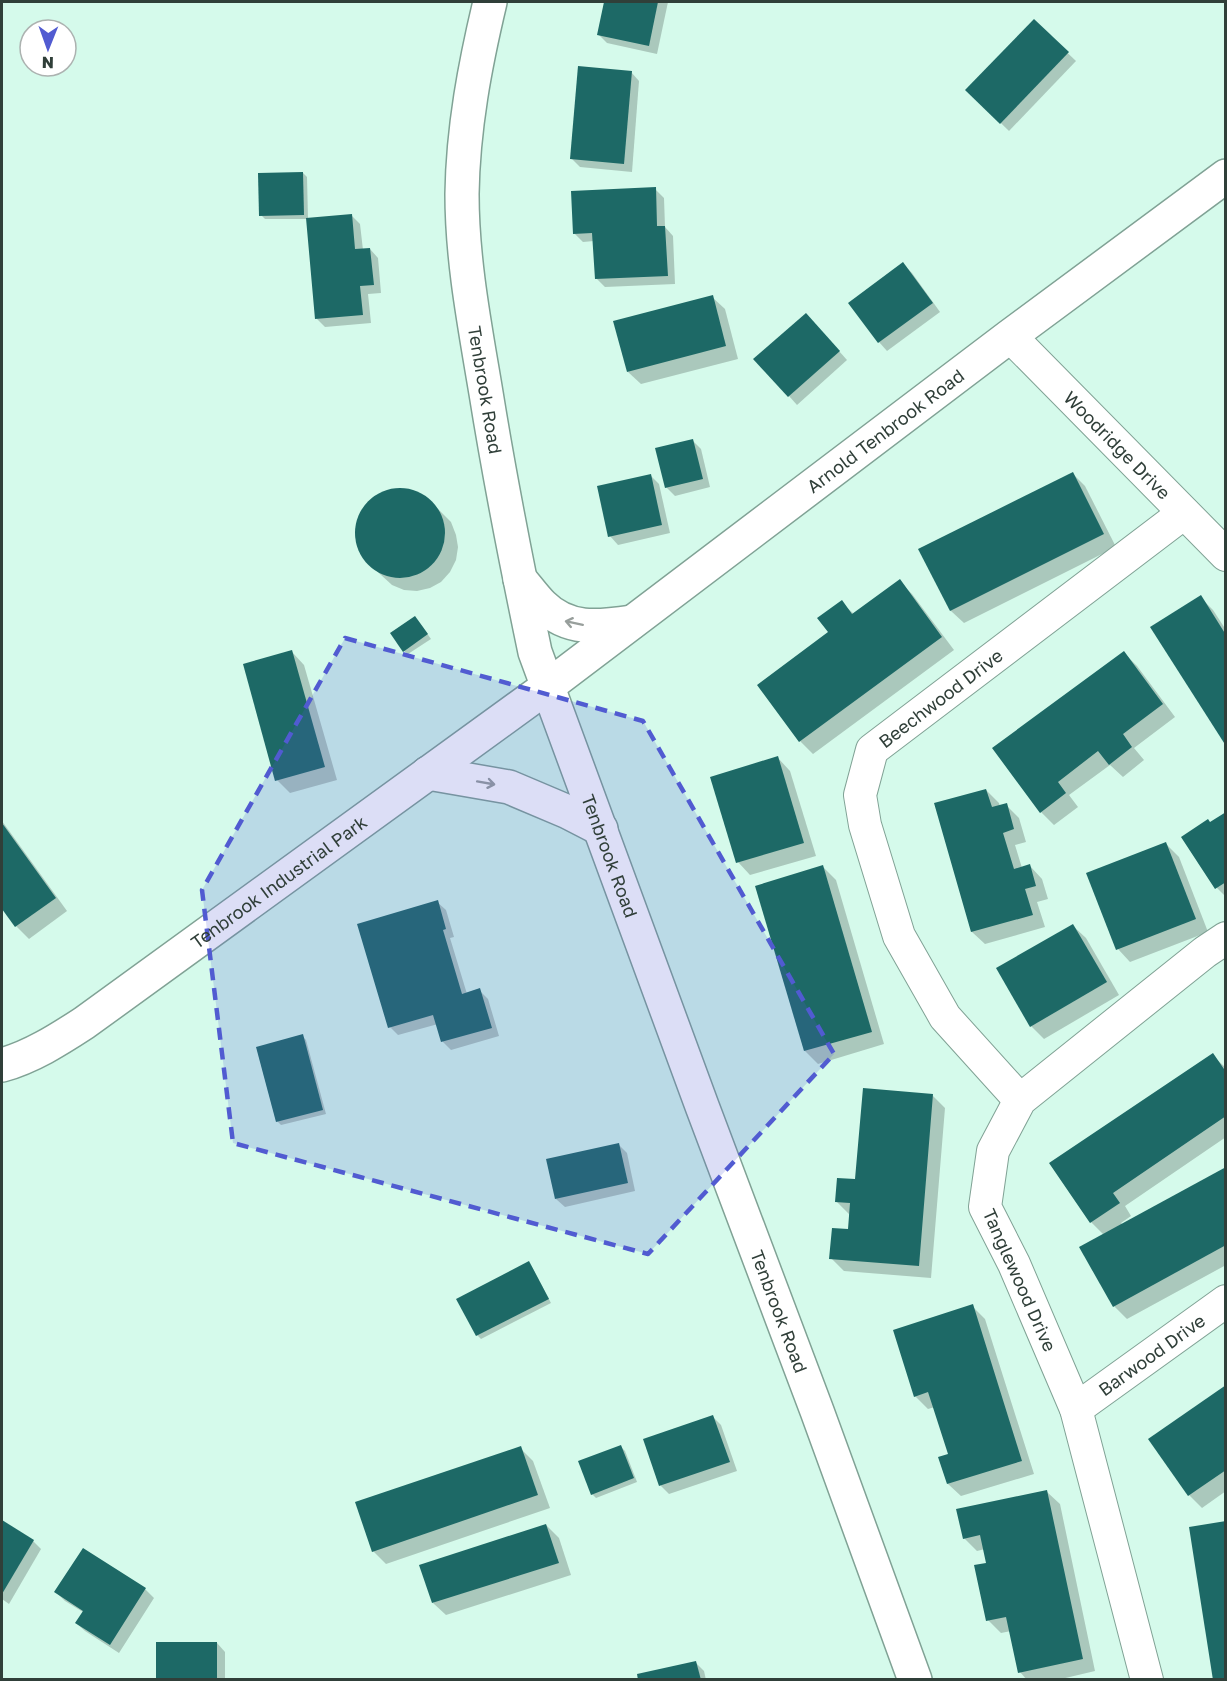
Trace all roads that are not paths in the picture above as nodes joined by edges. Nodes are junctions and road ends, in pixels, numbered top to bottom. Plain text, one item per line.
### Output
1 (490, 2) edge
2 (1226, 176) edge
3 (1010, 336) junction
4 (1184, 513) junction
5 (1226, 555) edge
6 (519, 577) junction
7 (632, 622) junction
8 (548, 687) junction
9 (428, 773) junction
10 (601, 829) junction
11 (1226, 938) edge
12 (2, 1065) edge
13 (1020, 1100) junction
14 (1226, 1301) edge
15 (1076, 1409) junction
16 (915, 1680) edge
17 (1147, 1680) edge

1 - 6 street, Tenbrook Road
2 - 3 street, Arnold Tenbrook Road
3 - 4 street, Woodridge Drive
3 - 7 street, Arnold Tenbrook Road
4 - 5 street, Woodridge Drive
4 - 13 street, Beechwood Drive
7 -> 6 street
6 - 8 street, Tenbrook Road
7 - 8 street, Arnold Tenbrook Road
8 - 9 street, Tenbrook Industrial Park
8 - 10 street, Tenbrook Road
9 -> 10 street
9 - 12 street, Tenbrook Industrial Park
10 - 16 street, Tenbrook Road
11 - 13 street, Tanglewood Drive
13 - 15 street, Tanglewood Drive
14 - 15 street, Barwood Drive
15 - 17 street, Tanglewood Drive

